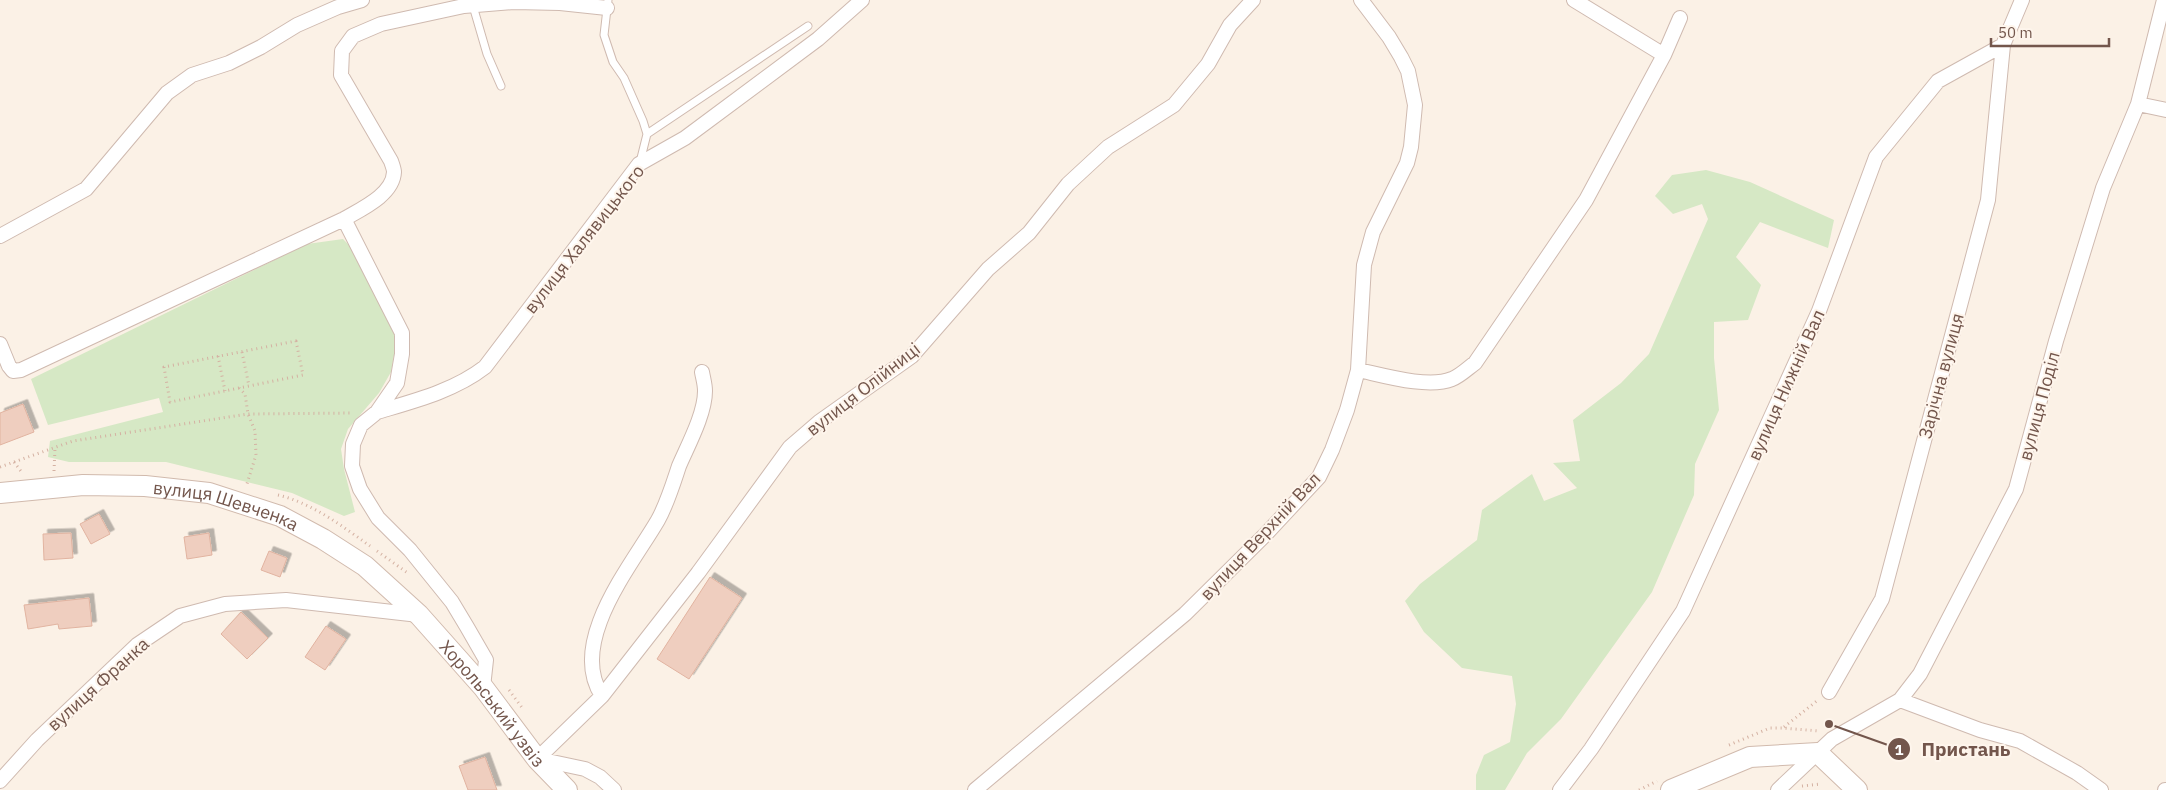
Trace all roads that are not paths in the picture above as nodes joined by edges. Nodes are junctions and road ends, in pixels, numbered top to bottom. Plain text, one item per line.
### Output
1 (362, 0) edge
2 (862, 0) edge
3 (1254, 0) edge
4 (1360, 0) edge
5 (1574, 0) edge
6 (2022, 0) edge
7 (2164, 0) edge
8 (607, 4) edge
9 (473, 6) junction
10 (1680, 18) dead end
11 (808, 26) dead end
12 (2002, 45) junction
13 (1664, 55) junction
14 (501, 86) dead end
15 (2138, 104) junction
16 (2166, 110) edge
17 (647, 134) junction
18 (639, 164) junction
19 (344, 219) junction
20 (0, 236) edge
21 (0, 344) edge
22 (1358, 370) junction
23 (702, 372) dead end
24 (377, 412) junction
25 (0, 493) edge
26 (420, 615) junction
27 (483, 687) junction
28 (1829, 692) road end
29 (602, 696) junction
30 (1900, 700) junction
31 (1818, 753) junction
32 (537, 759) junction
33 (0, 781) edge
34 (566, 790) edge
35 (614, 790) edge
36 (975, 790) edge
37 (1560, 790) edge
38 (1671, 790) edge
39 (1778, 790) edge
40 (1857, 790) edge
41 (2101, 790) edge

1 - 20 street
2 - 18 street, вулиця Халявицького
3 - 29 street, вулиця Олійниці
4 - 22 street, вулиця Верхній Вал
5 - 13 street
6 - 12 street
7 - 15 street, вулиця Поділ
8 - 9 street
8 - 17 lane
9 - 14 lane
9 - 19 street
10 - 13 street
11 - 17 lane
12 - 28 street, Зарічна вулиця
12 - 37 street, вулиця Нижній Вал
13 - 22 street
15 - 16 street
15 - 30 street, вулиця Поділ
17 - 18 lane
18 - 24 street, вулиця Халявицького
19 - 21 street
19 - 24 street
22 - 36 street, вулиця Верхній Вал
23 - 29 street
24 - 27 street
25 - 26 main road, вулиця Шевченка
26 - 27 main road, Хорольський узвіз
26 - 33 street, вулиця Франка
27 - 32 main road, Хорольський узвіз
29 - 32 street, вулиця Олійниці
30 - 31 street, вулиця Поділ
30 - 41 street
31 - 38 main road
31 - 39 street, вулиця Поділ
31 - 40 main road
32 - 34 main road, Хорольський узвіз
32 - 35 street

